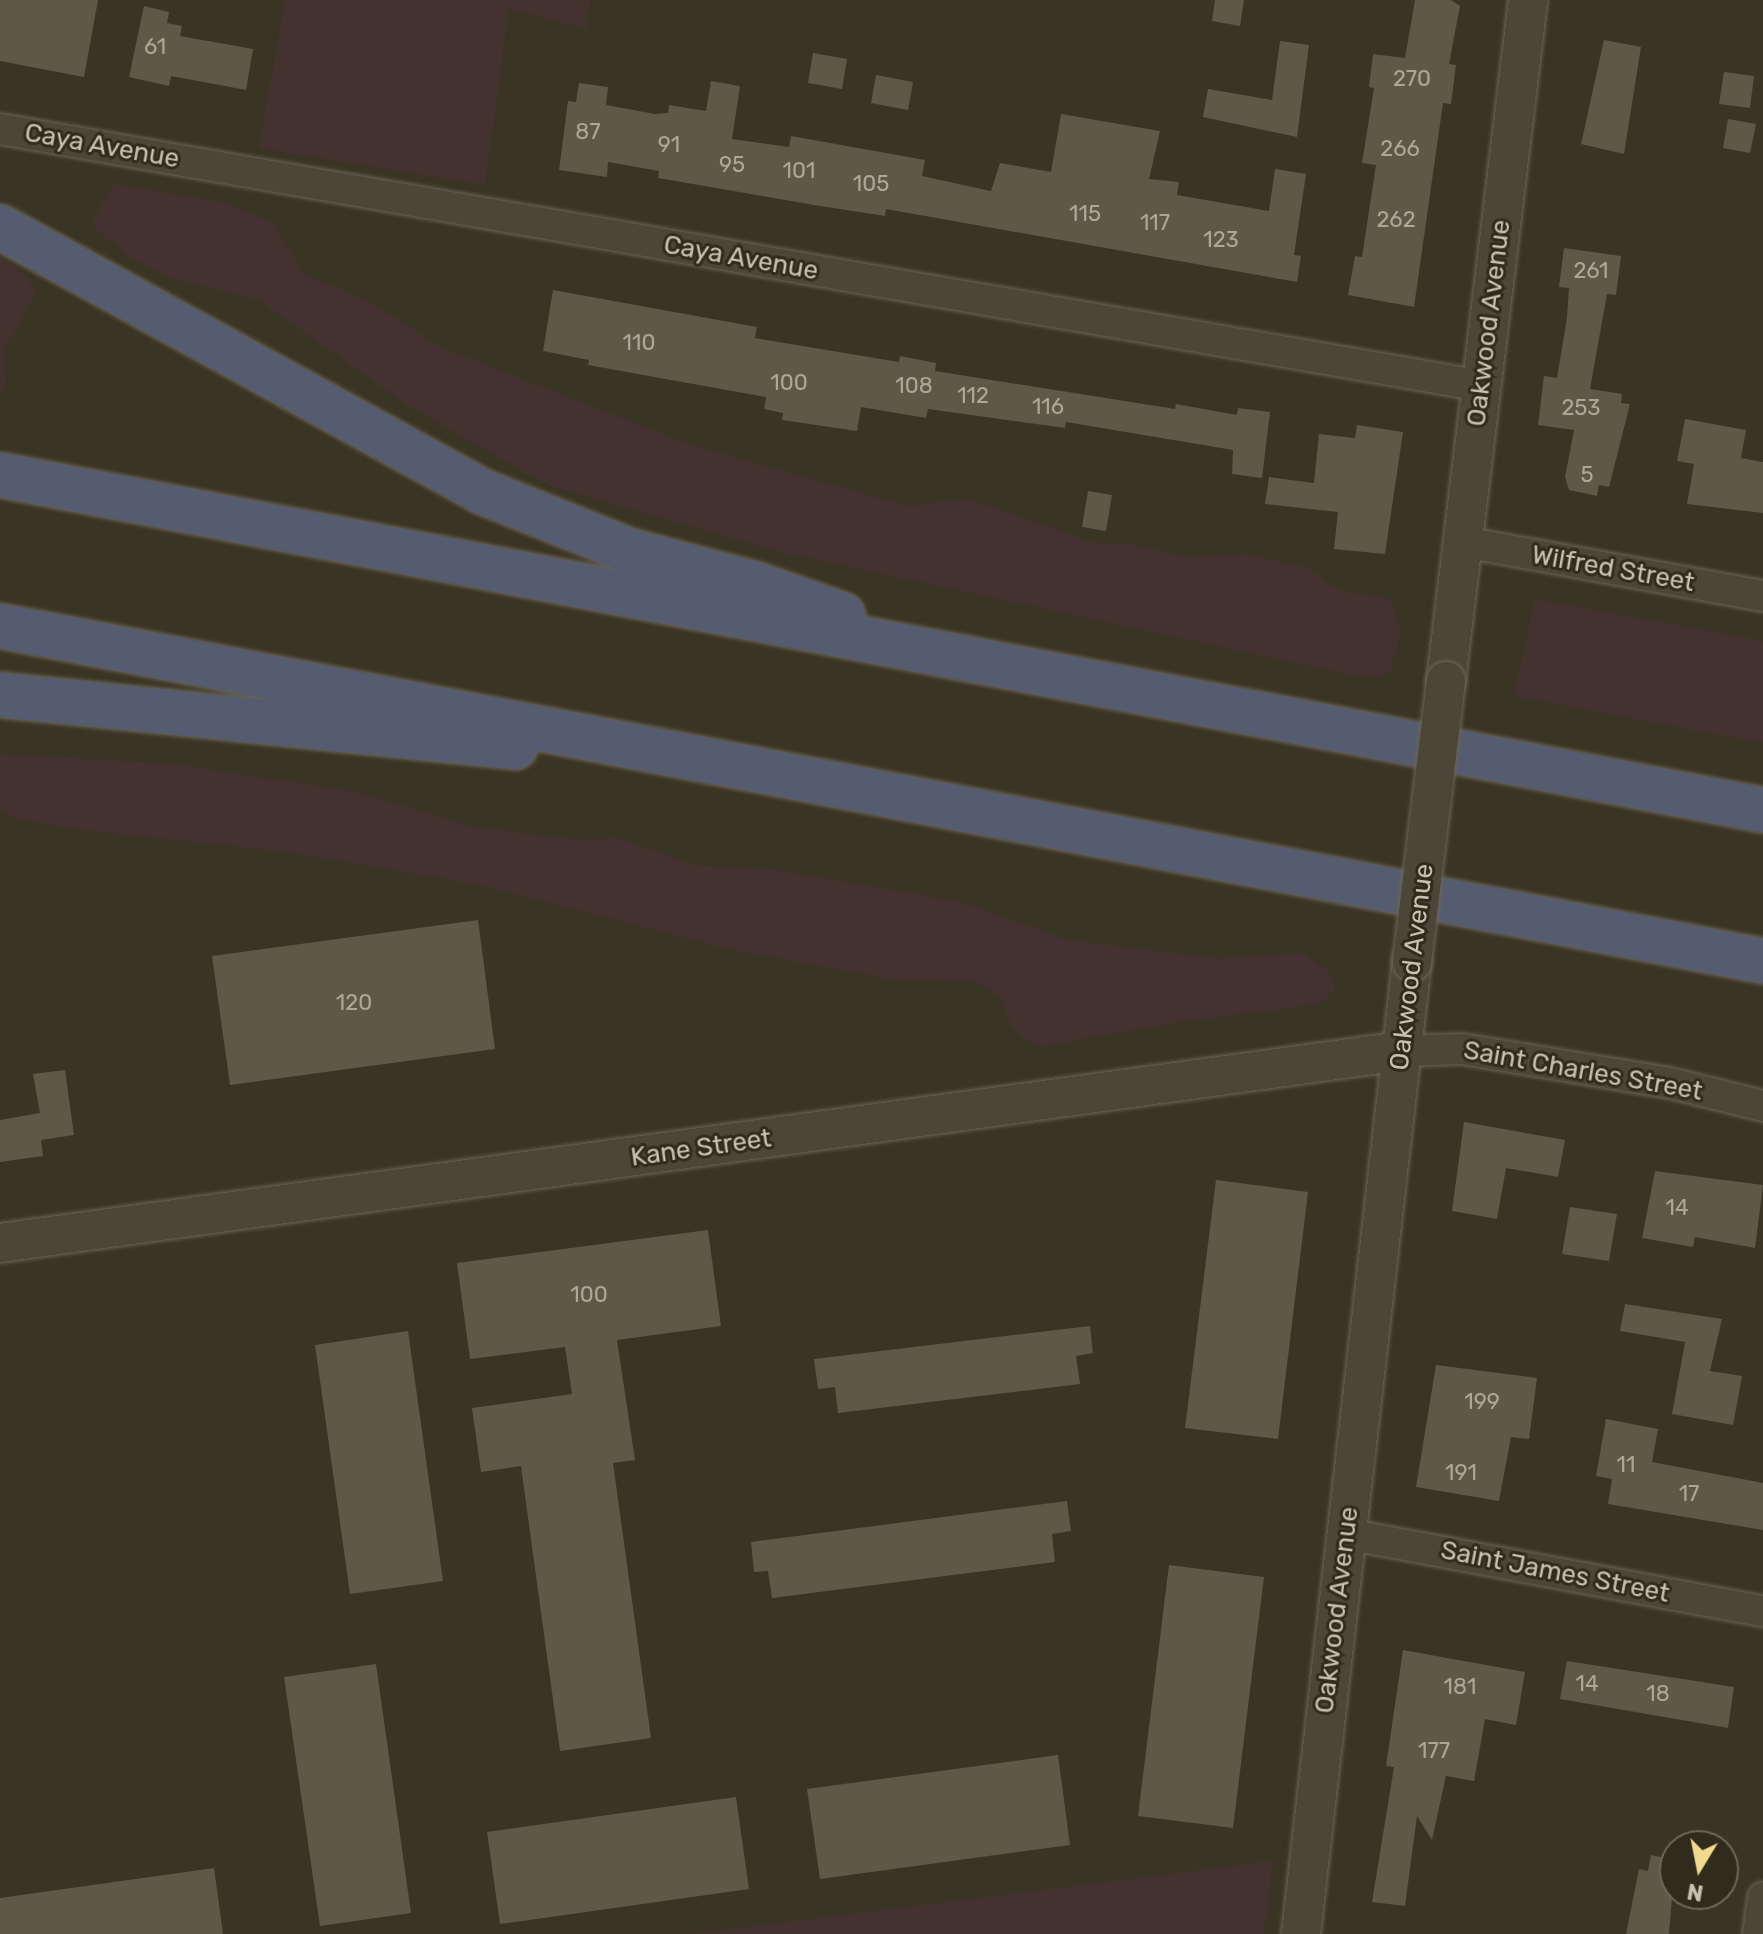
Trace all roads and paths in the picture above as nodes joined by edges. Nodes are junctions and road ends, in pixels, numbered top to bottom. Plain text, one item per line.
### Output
1 (1528, 0) edge
2 (0, 129) edge
3 (0, 227) edge
4 (1482, 386) junction
5 (0, 475) edge
6 (1463, 542) junction
7 (1763, 596) edge
8 (0, 626) edge
9 (922, 651) junction
10 (0, 695) edge
11 (617, 744) junction
12 (1763, 810) edge
13 (1763, 961) edge
14 (1402, 1051) junction
15 (1763, 1106) edge
16 (0, 1243) edge
17 (1346, 1534) junction
18 (1763, 1611) edge
19 (1763, 1897) edge
20 (1301, 1934) edge
21 (1758, 1934) edge

1 - 4 street, Oakwood Avenue
2 - 4 street, Caya Avenue
3 - 9 highway
4 - 6 street, Oakwood Avenue
5 - 9 highway
6 - 7 street, Wilfred Street
6 - 14 street, Oakwood Avenue, bridge
8 - 11 highway
9 - 12 highway
10 - 11 highway
11 - 13 highway
14 - 15 street, Saint Charles Street
14 - 16 street, Kane Street
14 - 17 street, Oakwood Avenue
17 - 18 street, Saint James Street
17 - 20 street, Oakwood Avenue
19 - 21 street

